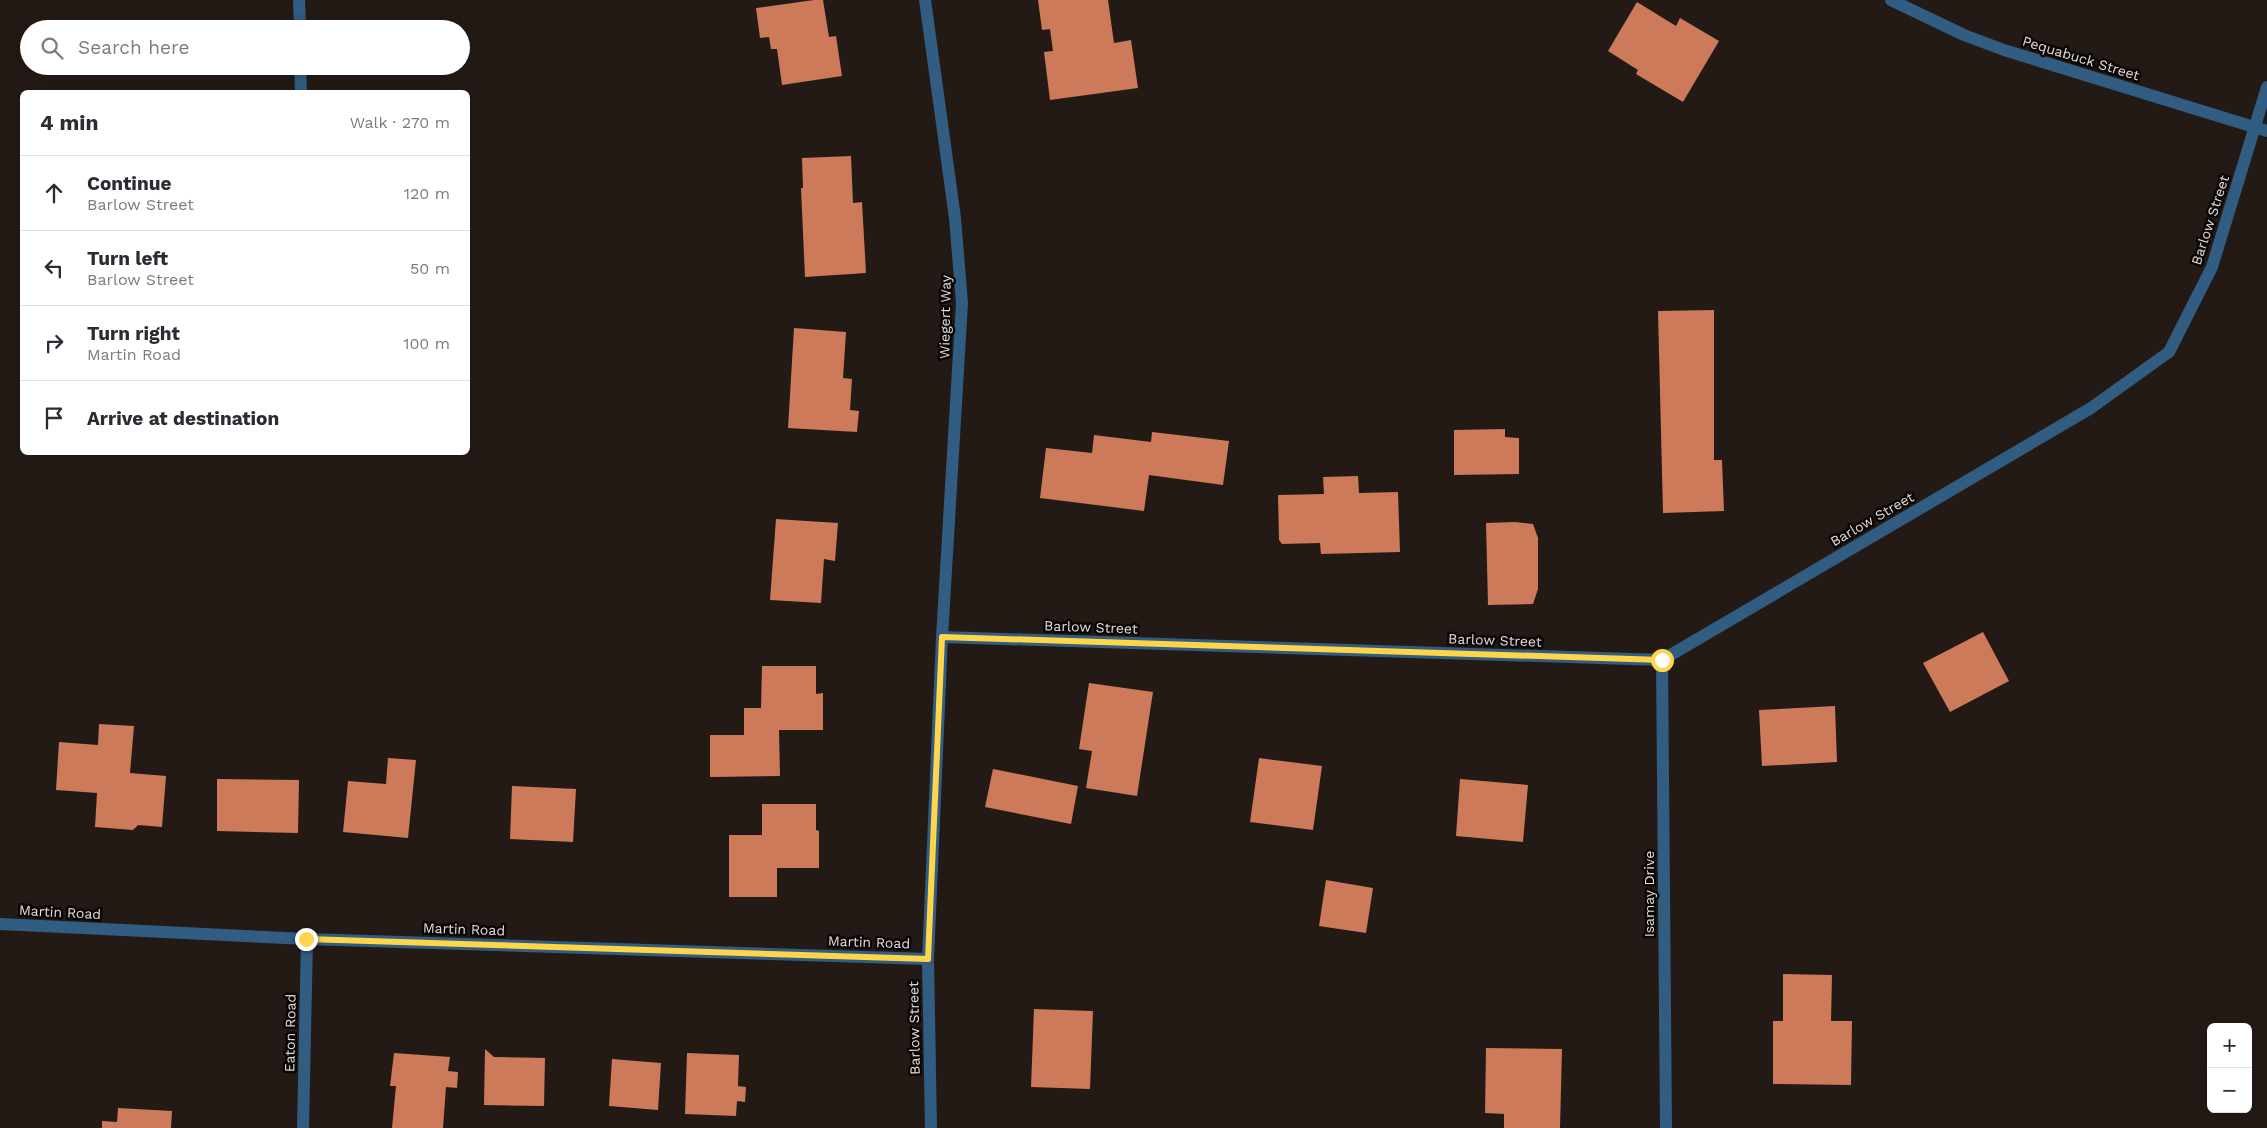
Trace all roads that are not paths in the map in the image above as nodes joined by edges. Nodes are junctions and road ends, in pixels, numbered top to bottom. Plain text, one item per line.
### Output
1 (299, 0) edge
2 (925, 0) edge
3 (1891, 0) edge
4 (300, 20) edge
5 (300, 75) edge
6 (2267, 86) edge
7 (301, 90) edge
8 (2261, 129) edge
9 (942, 637) junction
10 (1662, 660) junction
11 (0, 924) edge
12 (306, 939) junction
13 (928, 959) junction
14 (303, 1128) edge
15 (931, 1128) edge
16 (1666, 1128) edge

1 - 4 street
2 - 9 street, Wiegert Way
3 - 8 street, Pequabuck Street
5 - 7 street
6 - 8 street, Barlow Street
8 - 10 street, Barlow Street
9 - 10 street, Barlow Street
9 - 13 street, Barlow Street
10 - 16 street, Isamay Drive
11 - 12 street, Martin Road
12 - 13 street, Martin Road
12 - 14 street, Eaton Road
13 - 15 street, Barlow Street

